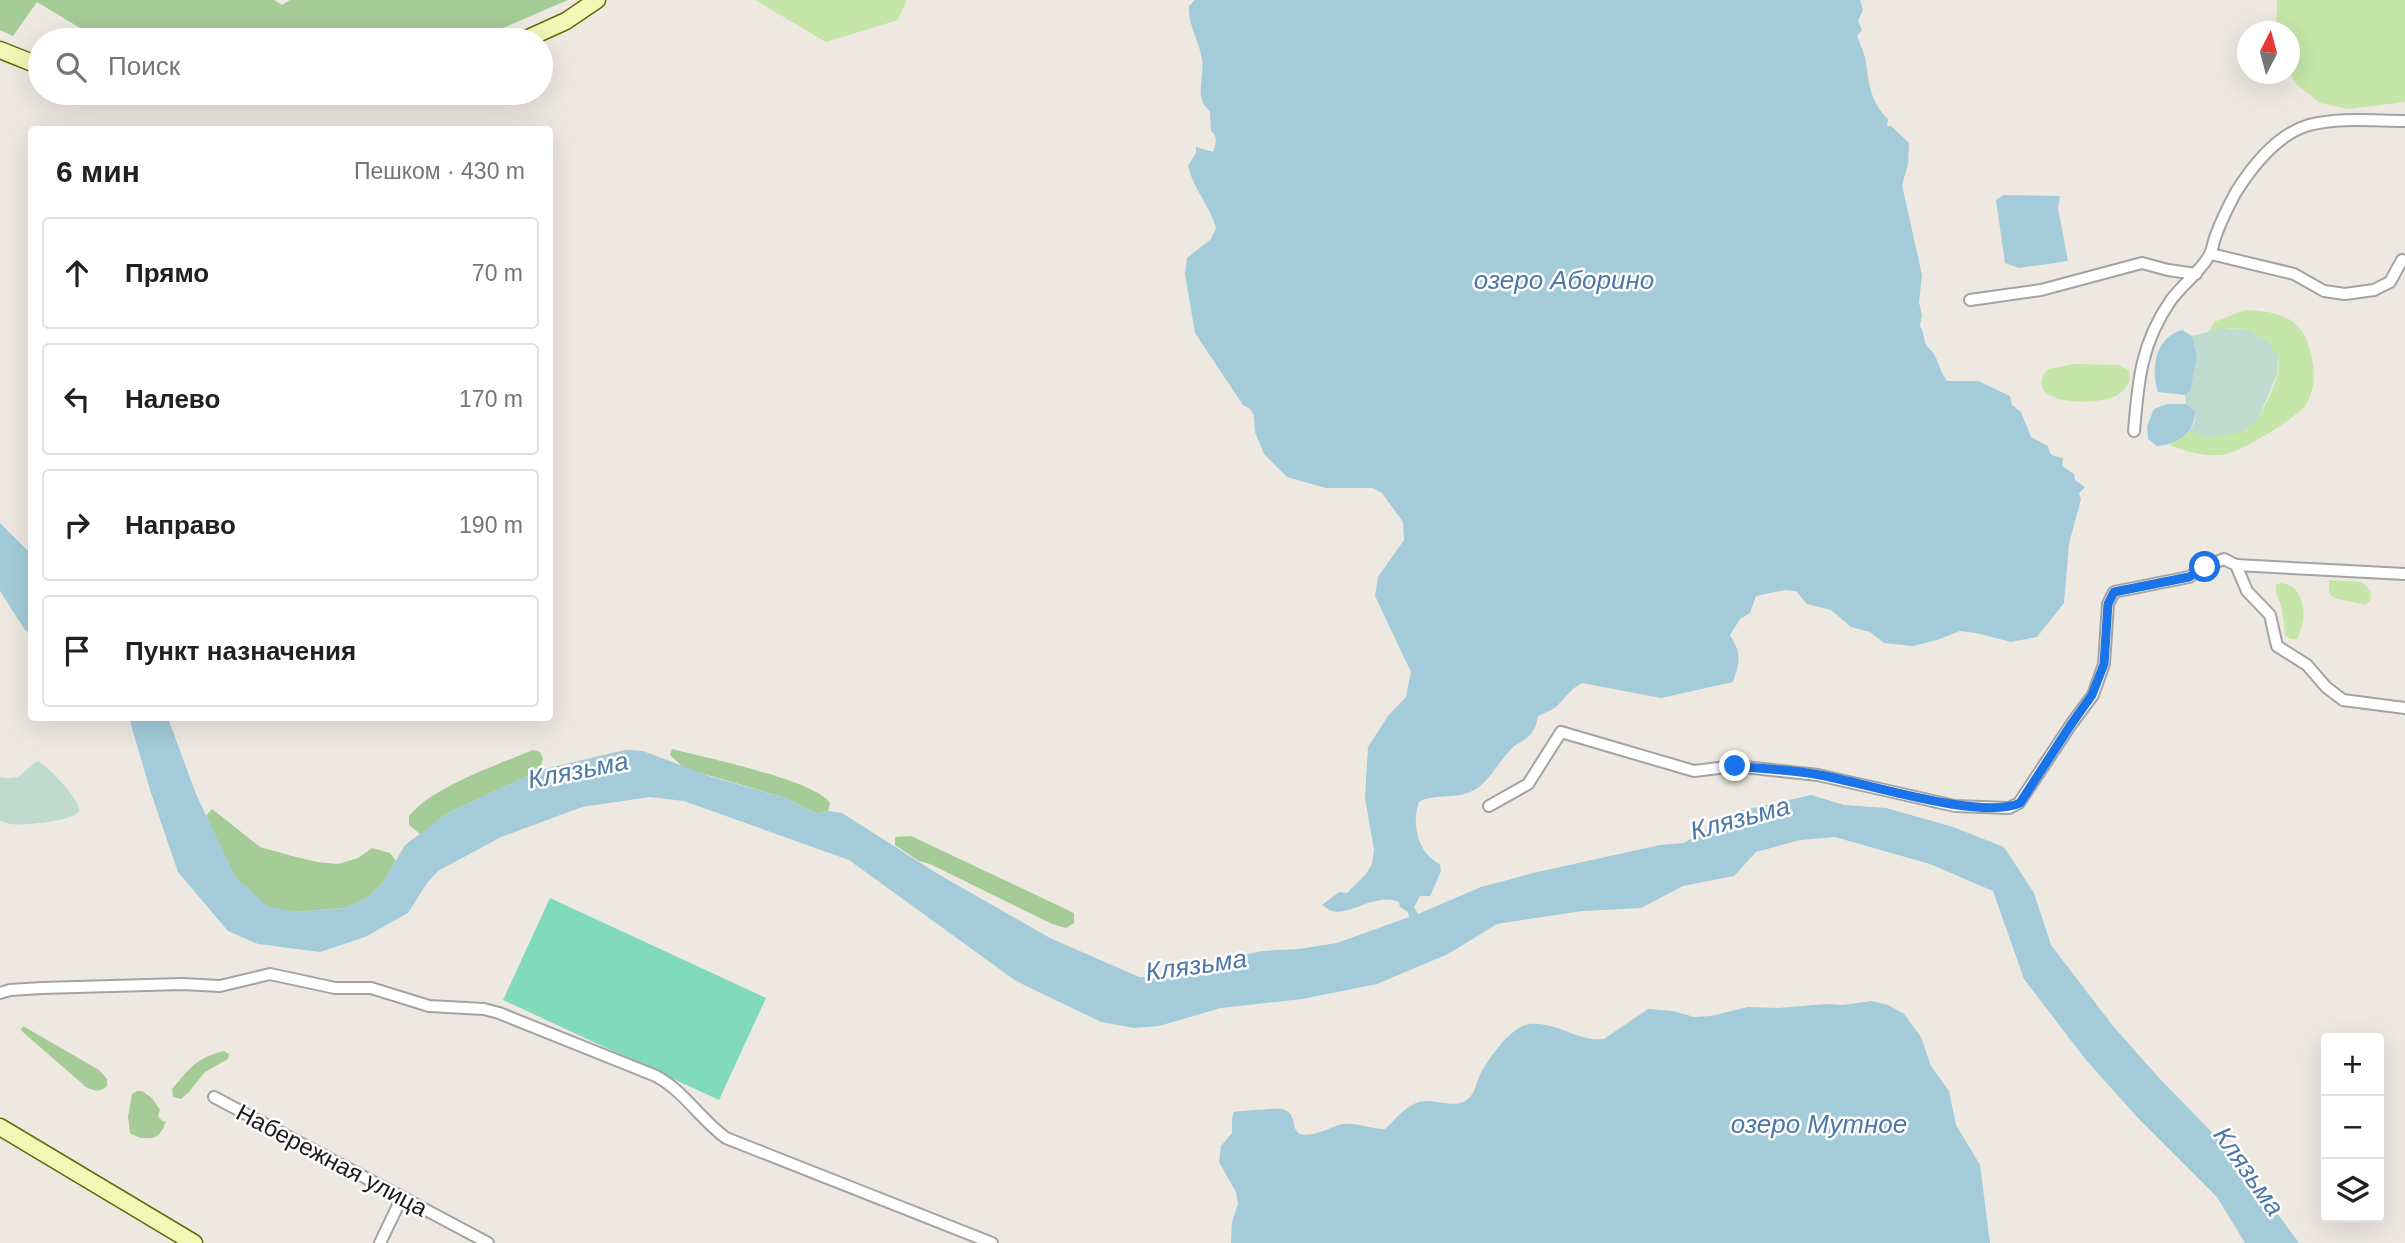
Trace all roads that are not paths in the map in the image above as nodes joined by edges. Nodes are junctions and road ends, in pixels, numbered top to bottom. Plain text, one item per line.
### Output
1 (597, 0) edge
2 (551, 28) edge
3 (0, 50) edge
4 (28, 61) edge
5 (2405, 121) edge
6 (2211, 254) junction
7 (2402, 261) edge
8 (2196, 274) junction
9 (1969, 300) dead end
10 (2134, 431) dead end
11 (2236, 565) junction
12 (2405, 573) edge
13 (2405, 708) edge
14 (1489, 806) dead end
15 (0, 993) edge
16 (214, 1097) dead end
17 (0, 1127) edge
18 (401, 1197) junction
19 (194, 1243) edge
20 (380, 1243) edge
21 (488, 1243) edge
22 (992, 1243) edge

1 - 2 main road
3 - 4 main road
5 - 6 street
6 - 7 street
6 - 8 street
8 - 9 street
8 - 10 street
11 - 12 street
11 - 13 street
11 - 14 street
15 - 22 street
16 - 18 street, Набережная улица
17 - 19 main road
18 - 20 street
18 - 21 street, Набережная улица

